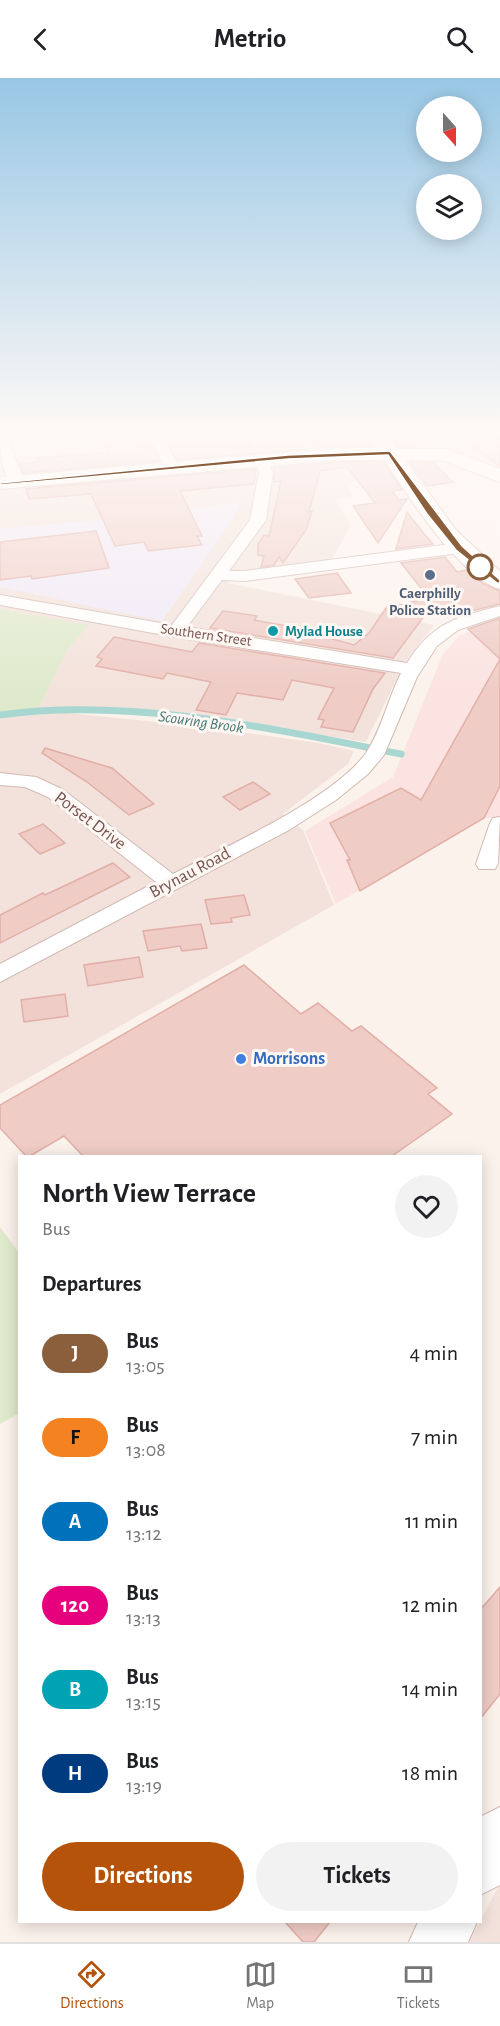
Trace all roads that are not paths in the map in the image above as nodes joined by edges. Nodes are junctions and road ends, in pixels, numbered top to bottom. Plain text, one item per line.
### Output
1 (258, 519) edge
2 (436, 519) edge
3 (459, 548) junction
4 (217, 576) junction
5 (500, 582) edge
6 (0, 600) edge
7 (500, 611) edge
8 (176, 632) junction
9 (413, 669) junction
10 (0, 779) edge
11 (500, 822) edge
12 (487, 864) dead end
13 (171, 883) junction
14 (0, 974) edge
15 (500, 1833) edge
16 (482, 1864) edge
17 (448, 1923) edge
18 (437, 1942) edge

1 - 4 street
2 - 3 street
3 - 4 street
3 - 5 street
4 - 8 street
6 - 8 street, Southern Street
7 - 9 street
8 - 9 street, Southern Street
9 - 13 street, Brynau Road
10 - 13 street, Porset Drive
11 - 12 street
13 - 14 street, Brynau Road
15 - 16 street
17 - 18 street

